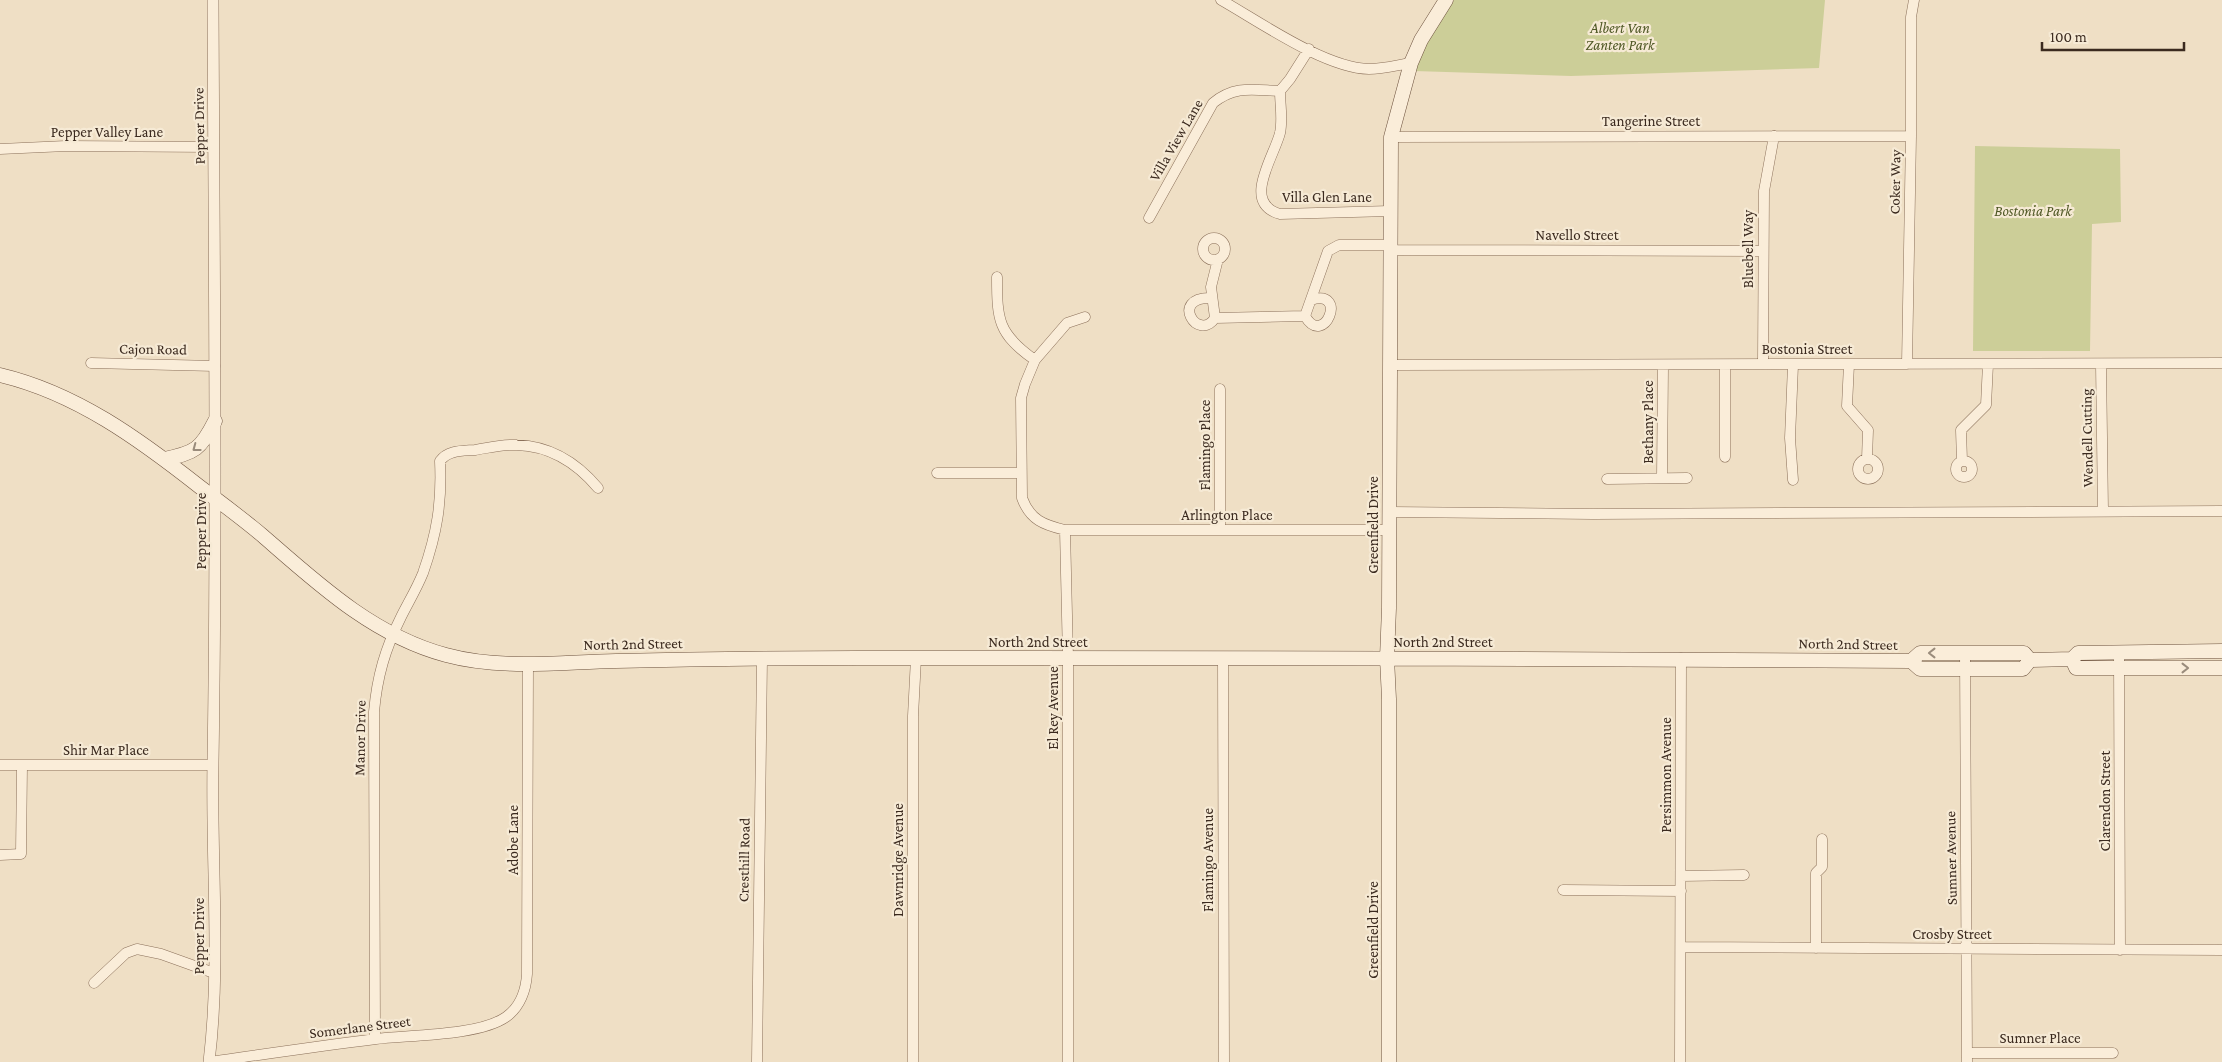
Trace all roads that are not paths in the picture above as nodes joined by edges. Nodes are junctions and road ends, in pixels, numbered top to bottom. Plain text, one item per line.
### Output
1 (213, 0) edge
2 (1221, 0) edge
3 (1446, 0) edge
4 (1914, 0) edge
5 (1309, 50) junction
6 (1411, 64) junction
7 (1280, 91) junction
8 (1774, 136) junction
9 (1911, 136) junction
10 (1391, 137) junction
11 (214, 147) junction
12 (0, 149) edge
13 (1390, 211) junction
14 (1149, 218) dead end
15 (1390, 248) junction
16 (1763, 251) junction
17 (1218, 259) dead end
18 (997, 277) dead end
19 (1211, 298) junction
20 (1311, 300) junction
21 (1084, 316) dead end
22 (1305, 316) junction
23 (1215, 318) junction
24 (1035, 360) junction
25 (91, 363) dead end
26 (2222, 363) edge
27 (1763, 364) junction
28 (1849, 364) junction
29 (1906, 364) junction
30 (1988, 364) junction
31 (2101, 364) junction
32 (1391, 365) junction
33 (1725, 365) junction
34 (1793, 365) junction
35 (215, 366) junction
36 (1663, 366) junction
37 (0, 375) edge
38 (1220, 389) dead end
39 (216, 421) junction
40 (1725, 457) dead end
41 (164, 459) junction
42 (1867, 459) dead end
43 (1962, 462) dead end
44 (937, 473) dead end
45 (1021, 473) junction
46 (1662, 478) junction
47 (1687, 478) dead end
48 (1607, 479) dead end
49 (1793, 480) dead end
50 (598, 488) dead end
51 (216, 500) junction
52 (2103, 511) junction
53 (2222, 511) edge
54 (1390, 512) junction
55 (1065, 530) junction
56 (1220, 530) junction
57 (1389, 530) junction
58 (392, 635) junction
59 (2181, 651) junction
60 (2222, 651) edge
61 (1965, 653) junction
62 (2014, 653) junction
63 (2119, 653) junction
64 (762, 658) junction
65 (916, 658) junction
66 (1068, 658) junction
67 (1223, 658) junction
68 (1387, 658) junction
69 (1681, 658) junction
70 (2072, 659) junction
71 (2030, 660) junction
72 (1911, 661) junction
73 (528, 663) junction
74 (2222, 668) edge
75 (1965, 669) junction
76 (2120, 669) junction
77 (0, 765) edge
78 (22, 765) junction
79 (212, 765) junction
80 (1822, 839) dead end
81 (0, 855) edge
82 (1744, 875) dead end
83 (1681, 876) junction
84 (1563, 890) dead end
85 (1681, 891) junction
86 (1681, 947) junction
87 (1816, 948) junction
88 (1967, 949) junction
89 (2120, 950) junction
90 (2222, 950) edge
91 (214, 972) junction
92 (94, 983) dead end
93 (511, 1012) joint
94 (375, 1039) junction
95 (2113, 1053) dead end
96 (1967, 1057) edge
97 (209, 1062) edge
98 (757, 1062) edge
99 (913, 1062) edge
100 (1068, 1062) edge
101 (1224, 1062) edge
102 (1389, 1062) edge
103 (1680, 1062) edge

1 - 11 street, Pepper Drive
2 - 5 street
3 - 6 main road, Greenfield Drive
4 - 9 street, Coker Way
5 - 6 street
5 - 7 street
6 - 10 main road, Greenfield Drive
7 - 13 street, Villa Glen Lane
7 - 14 street, Villa View Lane
8 - 9 street, Tangerine Street
8 - 10 street, Tangerine Street
8 - 16 street, Bluebell Way
9 - 29 street, Coker Way
10 - 13 main road, Greenfield Drive
11 - 12 street, Pepper Valley Lane
11 - 35 street, Pepper Drive
13 - 15 main road, Greenfield Drive
15 - 16 street, Navello Street
15 - 20 street, Navello Street
15 - 32 main road, Greenfield Drive
16 - 27 street, Bluebell Way
17 - 19 street
18 - 24 street
19 - 23 street
19 - 23 street
20 - 22 street
20 - 22 street
21 - 24 street
22 - 23 street
24 - 45 street
25 - 35 street, Cajon Road
26 - 31 street, Bostonia Street
27 - 33 street, Bostonia Street
27 - 34 street, Bostonia Street
28 - 29 street, Bostonia Street
28 - 34 street, Bostonia Street
28 - 42 street
29 - 30 street, Bostonia Street
30 - 31 street, Bostonia Street
30 - 43 street
31 - 52 street, Wendell Cutting
32 - 36 street, Bostonia Street
32 - 54 main road, Greenfield Drive
33 - 36 street, Bostonia Street
33 - 40 street
34 - 49 street
35 - 39 street, Pepper Drive
36 - 46 street, Bethany Place
37 - 41 main road, North 2nd Street
38 - 56 street, Flamingo Place
39 -> 41 main road
39 - 51 street, Pepper Drive
41 - 51 main road, North 2nd Street
44 - 45 street
45 - 55 street
46 - 47 street
46 - 48 street
50 - 58 street, Manor Drive
51 - 58 main road, North 2nd Street
51 - 79 street, Pepper Drive
52 - 53 street
52 - 54 street
54 - 57 main road, Greenfield Drive
55 - 56 street, Arlington Place
55 - 66 street, El Rey Avenue
56 - 57 street, Arlington Place
57 - 68 main road, Greenfield Drive
58 - 73 main road, North 2nd Street
58 - 94 street, Manor Drive
59 - 60 main road, North 2nd Street
59 - 63 main road, North 2nd Street
59 - 76 main road
61 - 62 main road, North 2nd Street
61 -> 72 main road, North 2nd Street
61 - 75 street, Sumner Avenue
62 - 71 main road, North 2nd Street
62 - 75 main road
63 - 70 main road, North 2nd Street
63 - 76 street, Clarendon Street
64 - 65 main road, North 2nd Street
64 - 73 main road, North 2nd Street
64 - 98 street, Cresthill Road
65 - 66 main road, North 2nd Street
65 - 99 street, Dawnridge Avenue
66 - 67 main road, North 2nd Street
66 - 100 street, El Rey Avenue
67 - 68 main road, North 2nd Street
67 - 101 street, Flamingo Avenue
68 - 69 main road, North 2nd Street
68 - 102 main road, Greenfield Drive
69 - 72 main road, North 2nd Street
69 - 83 street, Persimmon Avenue
70 - 71 main road, North 2nd Street
70 - 76 main road, North 2nd Street
71 - 75 main road, North 2nd Street
72 - 75 main road, North 2nd Street
73 - 93 street, Adobe Lane
76 -> 74 main road, North 2nd Street
75 - 88 street, Sumner Avenue
76 - 89 street, Clarendon Street
77 - 78 street, Shir Mar Place
78 - 79 street, Shir Mar Place
78 - 81 street
79 - 91 street, Pepper Drive
80 - 87 street
82 - 83 street
83 - 85 street, Persimmon Avenue
84 - 85 street
85 - 86 street, Persimmon Avenue
86 - 87 street, Crosby Street
86 - 103 street
87 - 88 street, Crosby Street
88 - 89 street, Crosby Street
88 - 96 street, Sumner Avenue
89 - 90 street, Crosby Street
91 - 92 street
91 - 97 street, Pepper Drive
93 - 94 street, Somerlane Street
94 - 97 street, Somerlane Street
95 - 96 street, Sumner Place

